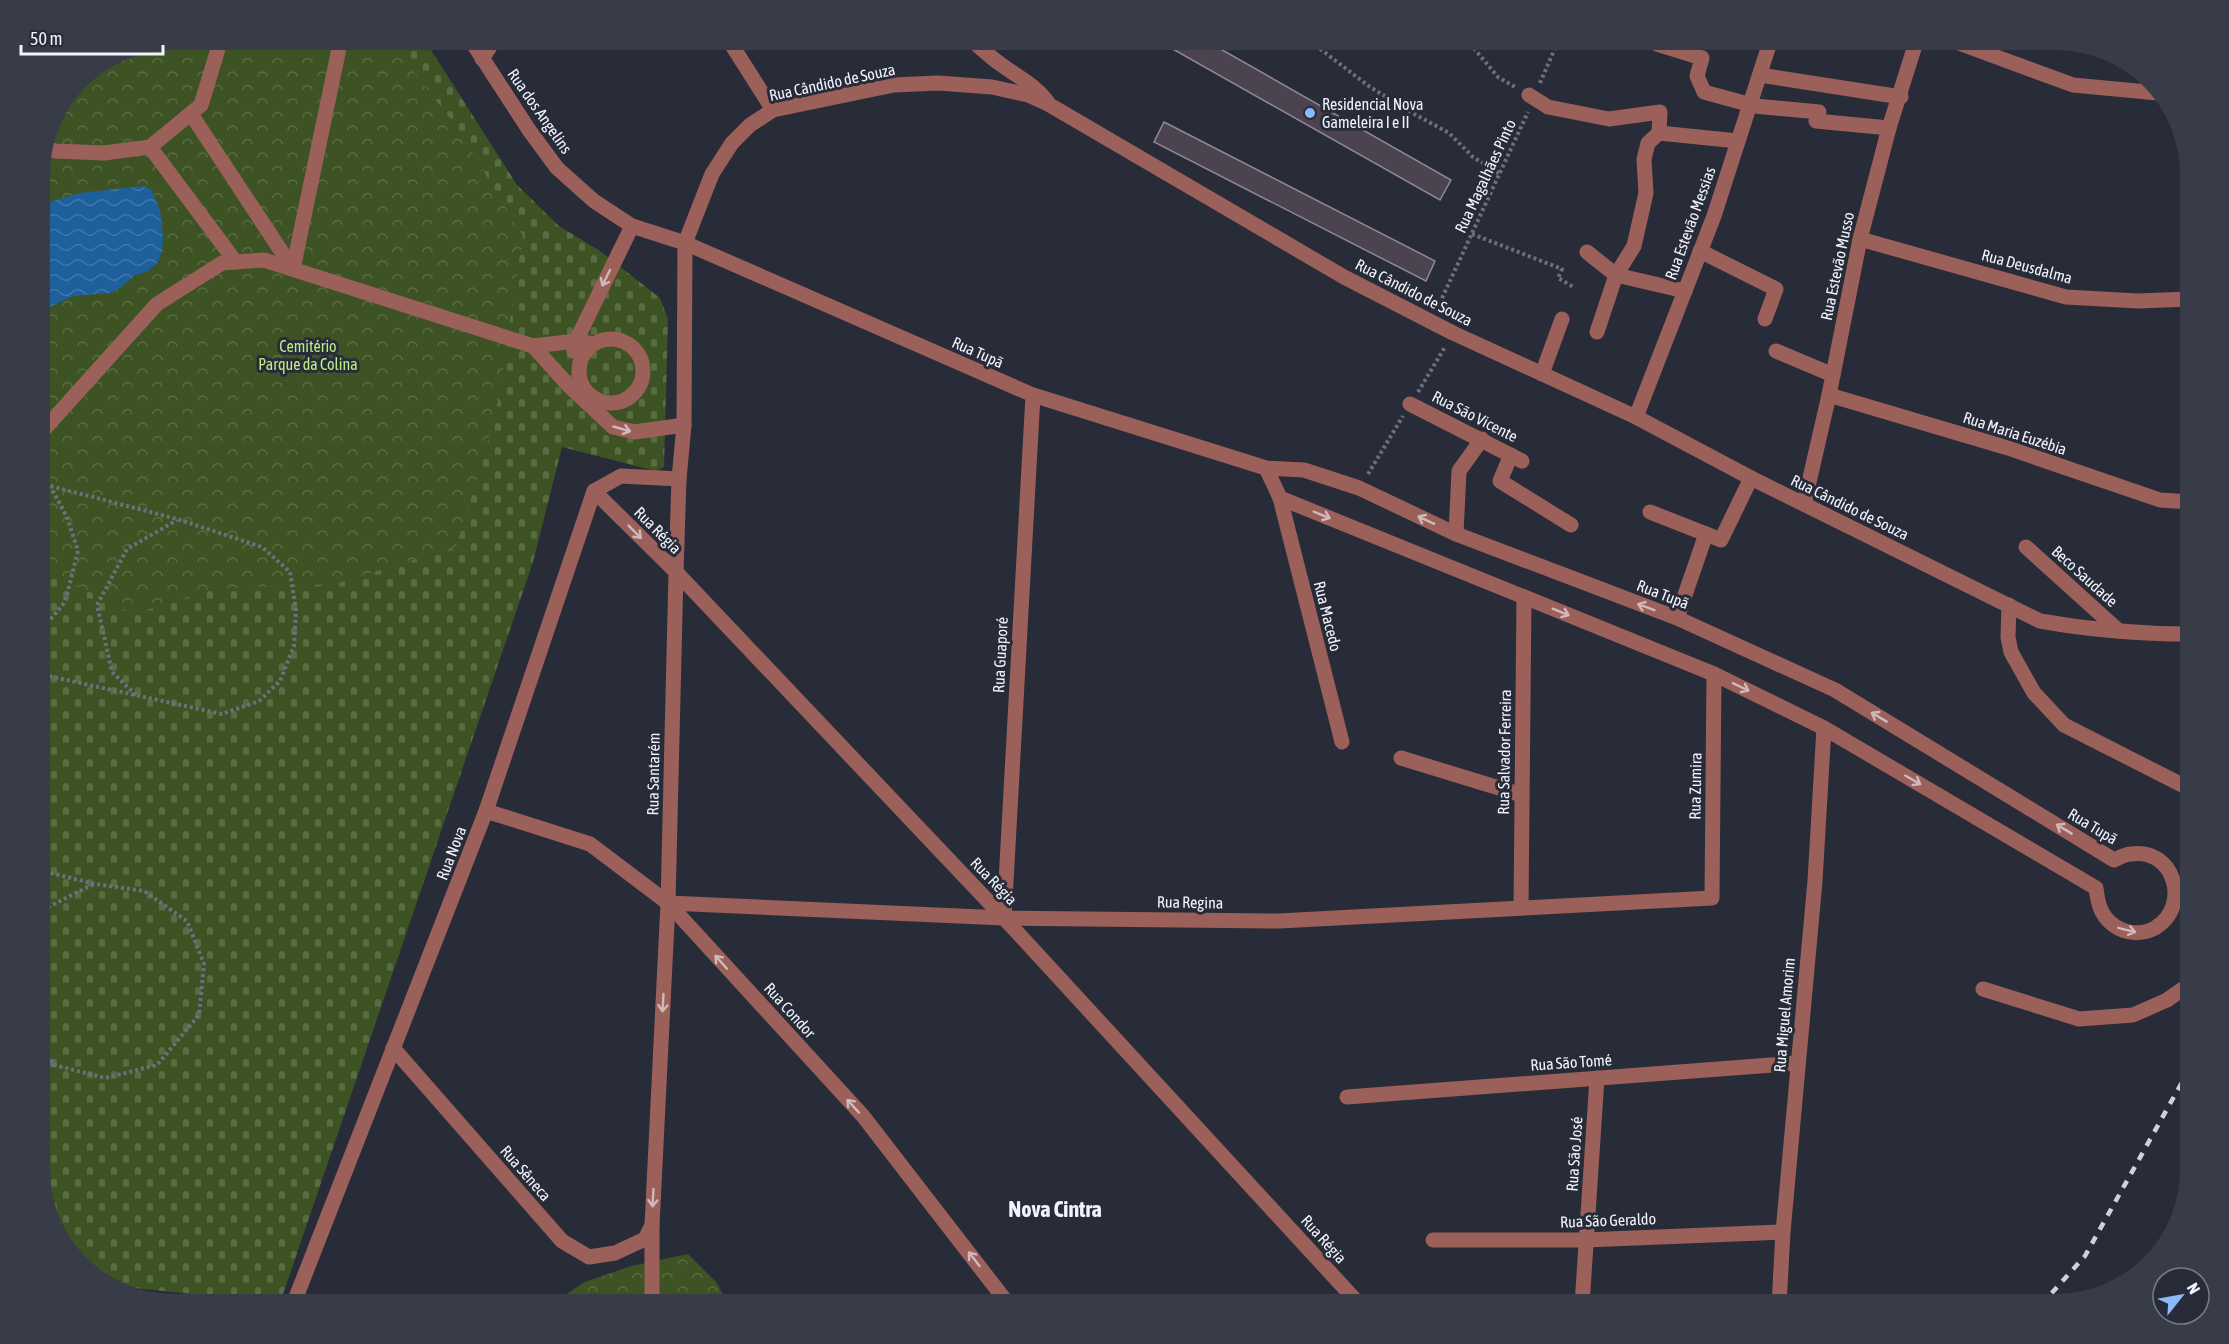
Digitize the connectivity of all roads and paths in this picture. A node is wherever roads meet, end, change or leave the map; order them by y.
1 (218, 50) edge
2 (339, 50) edge
3 (477, 50) edge
4 (487, 50) edge
5 (735, 50) edge
6 (983, 50) edge
7 (1321, 50) edge
8 (1476, 50) edge
9 (1553, 50) edge
10 (1676, 50) edge
11 (1768, 50) edge
12 (1914, 50) edge
13 (1978, 50) edge
14 (482, 58) junction
15 (1760, 75) junction
16 (2149, 92) edge
17 (1531, 97) junction
18 (1900, 97) junction
19 (1048, 104) junction
20 (1750, 105) junction
21 (773, 110) junction
22 (191, 114) junction
23 (1889, 128) junction
24 (1659, 133) junction
25 (1738, 141) junction
26 (150, 147) junction
27 (52, 150) edge
28 (1500, 174) junction
29 (632, 226) junction
30 (1472, 234) junction
31 (1860, 239) junction
32 (685, 243) junction
33 (1700, 251) junction
34 (1587, 252) dead end
35 (235, 261) junction
36 (293, 268) junction
37 (1616, 275) junction
38 (1575, 288) dead end
39 (1685, 291) junction
40 (2179, 299) edge
41 (1562, 319) dead end
42 (1765, 319) dead end
43 (1432, 322) junction
44 (1597, 332) dead end
45 (576, 341) junction
46 (594, 344) junction
47 (533, 346) junction
48 (1776, 351) dead end
49 (1542, 374) junction
50 (1833, 375) junction
51 (568, 385) junction
52 (585, 389) junction
53 (1033, 395) junction
54 (1829, 395) junction
55 (1410, 404) dead end
56 (1636, 417) junction
57 (50, 423) edge
58 (684, 425) junction
59 (1482, 439) junction
60 (1266, 468) junction
61 (1751, 478) junction
62 (679, 479) junction
63 (50, 486) joint
64 (594, 491) junction
65 (1280, 498) junction
66 (2179, 501) edge
67 (1804, 504) junction
68 (1650, 512) dead end
69 (177, 519) junction
70 (1571, 525) dead end
71 (1456, 534) junction
72 (1706, 534) junction
73 (2026, 547) dead end
74 (676, 572) junction
75 (1524, 597) junction
76 (2009, 606) junction
77 (1677, 618) junction
78 (50, 620) edge
79 (2119, 631) junction
80 (2179, 634) edge
81 (1714, 674) junction
82 (50, 676) edge
83 (137, 695) junction
84 (1824, 728) junction
85 (1342, 742) dead end
86 (1401, 758) dead end
87 (2180, 784) edge
88 (1522, 795) junction
89 (486, 812) junction
90 (50, 873) edge
91 (95, 884) junction
92 (1712, 898) joint
93 (668, 903) junction
94 (50, 906) edge
95 (1521, 908) junction
96 (1004, 918) junction
97 (1983, 989) dead end
98 (2180, 991) edge
99 (393, 1048) junction
100 (50, 1059) edge
101 (1798, 1063) junction
102 (50, 1064) edge
103 (54, 1065) junction
104 (1597, 1078) junction
105 (1347, 1097) dead end
106 (652, 1226) junction
107 (1783, 1232) junction
108 (1433, 1240) dead end
109 (1585, 1240) junction
110 (297, 1294) edge
111 (652, 1294) edge
112 (1001, 1294) edge
113 (1350, 1294) edge
114 (1583, 1294) edge
115 (1780, 1294) edge

1 - 22 street
2 - 36 street
3 - 14 street, Rua dos Angelins
4 - 14 street
5 - 21 street
6 - 19 street
7 - 28 path
8 - 17 path
9 - 17 path, Rua Magalhães Pinto
10 - 20 street
11 - 15 street, Rua Estevão Messias
12 - 18 street, Rua Estevão Musso
13 - 16 street
14 - 29 street, Rua dos Angelins
15 - 18 street
15 - 20 street, Rua Estevão Messias
17 - 24 street
17 - 28 path, Rua Magalhães Pinto
18 - 23 street, Rua Estevão Musso
19 - 21 street, Rua Cândido de Souza
19 - 43 street, Rua Cândido de Souza
20 - 23 street
20 - 25 street, Rua Estevão Messias
21 - 32 street, Rua Cândido de Souza
22 - 26 street
22 - 36 street
23 - 31 street, Rua Estevão Musso
24 - 25 street
24 - 37 street
25 - 33 street, Rua Estevão Messias
26 - 27 street
26 - 35 street
28 - 30 path, Rua Magalhães Pinto
29 - 32 street, Rua dos Angelins
29 -> 45 street
30 - 38 path
30 - 43 path, Rua Magalhães Pinto
31 - 40 street, Rua Deusdalma
31 - 50 street, Rua Estevão Musso
32 - 53 street, Rua Tupã
32 - 58 street, Rua Santarém
33 - 39 street, Rua Estevão Messias
33 - 42 street
34 - 37 street
35 - 36 street
35 - 57 street
36 - 47 street
37 - 39 street
37 - 44 street
39 - 56 street, Rua Estevão Messias
41 - 49 street
43 - 49 street, Rua Cândido de Souza
45 - 46 street
45 - 47 street
45 - 51 street
46 - 52 street
46 - 52 street
47 - 51 street
48 - 50 street
49 - 56 street, Rua Cândido de Souza
50 - 54 street, Rua Estevão Musso
51 - 52 street
51 -> 58 street
53 - 60 street, Rua Tupã
53 - 96 street, Rua Guaporé
54 - 66 street, Rua Maria Euzébia
54 - 67 street, Rua Estevão Musso
55 - 59 street, Rua São Vicente
56 - 61 street, Rua Cândido de Souza
58 - 62 street, Rua Santarém
59 - 70 street, Rua São Vicente
59 - 71 street
60 - 65 street
71 -> 60 street, Rua Tupã
61 - 67 street, Rua Cândido de Souza
61 - 72 street
62 - 64 street
62 - 74 street, Rua Santarém
63 - 69 path
63 - 78 path
64 -> 74 street, Rua Régia
64 - 89 street, Rua Nova
65 -> 75 street, Rua Tupã
65 - 85 street, Rua Macedo
67 - 76 street, Rua Cândido de Souza
68 - 72 street
69 - 83 path
69 - 83 path
77 -> 71 street, Rua Tupã
72 - 77 street
73 - 79 street, Beco Saudade
74 - 93 street, Rua Santarém
74 - 96 street, Rua Régia
75 -> 81 street, Rua Tupã
75 - 88 street, Rua Salvador Ferreira
76 - 79 street, Rua Cândido de Souza
76 - 87 street
84 -> 77 street, Rua Tupã
79 - 80 street, Rua Cândido de Souza
81 -> 84 street, Rua Tupã
81 - 92 street, Rua Zumira
82 - 83 path
84 - 101 street, Rua Miguel Amorim
86 - 88 street
88 - 95 street, Rua Salvador Ferreira
89 - 93 street, Rua Condor
89 - 99 street, Rua Nova
90 - 91 path
91 - 94 path
91 - 103 path
92 - 95 street, Rua Regina
93 - 96 street, Rua Regina
93 -> 106 street, Rua Santarém
112 -> 93 street, Rua Condor
95 - 96 street, Rua Regina
96 - 113 street, Rua Régia
97 - 98 street
99 - 106 street, Rua Sêneca
99 - 110 street, Rua Nova
100 - 103 path
101 - 104 street, Rua São Tomé
101 - 107 street, Rua Miguel Amorim
102 - 103 path
104 - 105 street, Rua São Tomé
104 - 109 street, Rua São José
106 - 111 street, Rua Santarém
107 - 109 street, Rua São Geraldo
107 - 115 street, Rua Miguel Amorim
108 - 109 street, Rua São Geraldo
109 - 114 street, Rua São José

